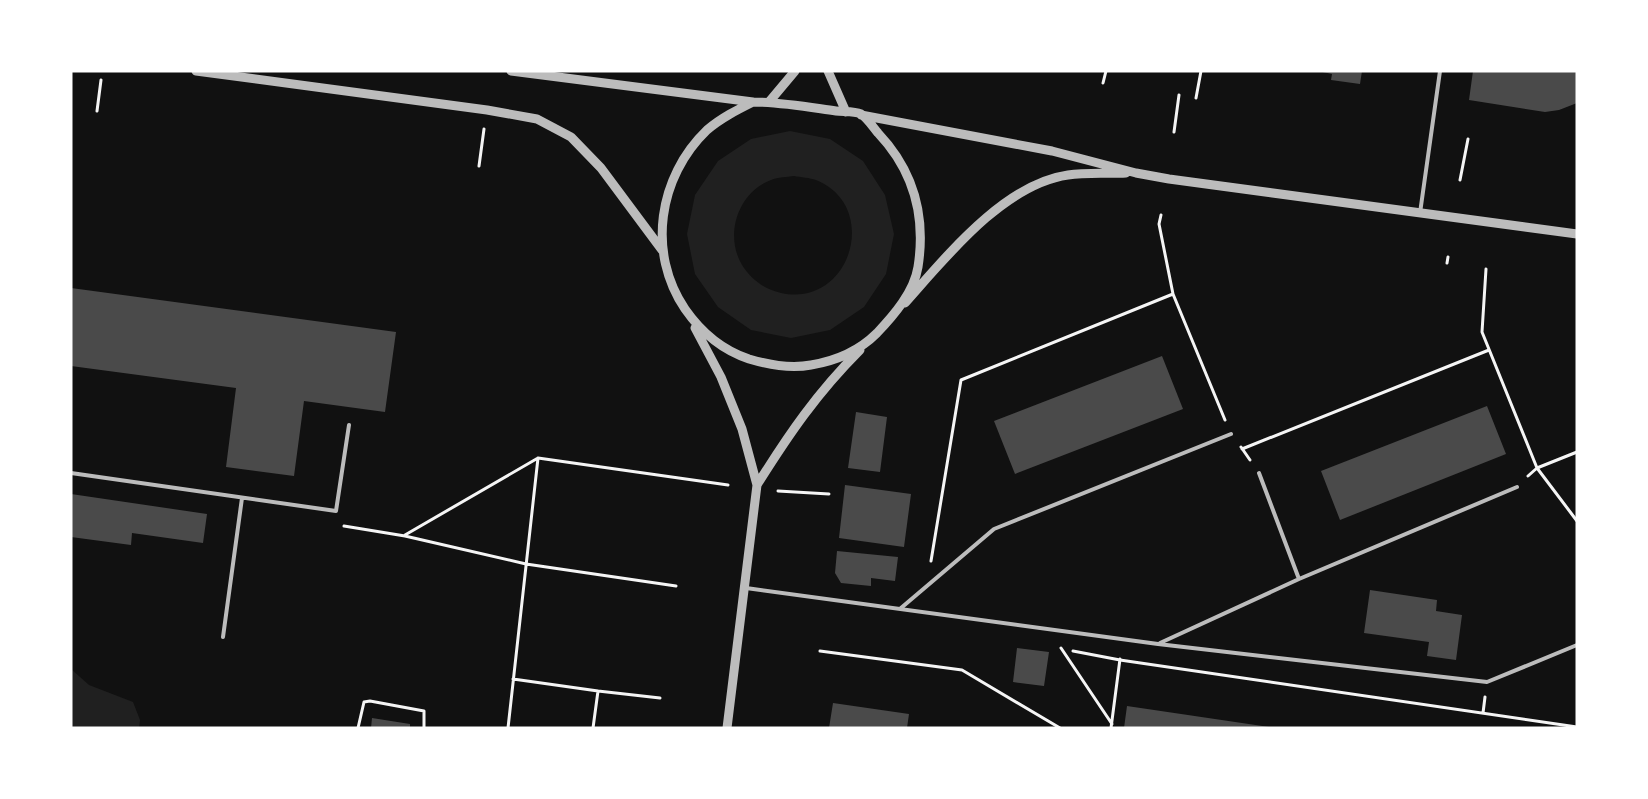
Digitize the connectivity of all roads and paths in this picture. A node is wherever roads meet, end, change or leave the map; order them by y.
1 (196, 71) edge
2 (511, 71) edge
3 (795, 71) edge
4 (828, 71) edge
5 (1106, 71) edge
6 (1201, 71) edge
7 (1440, 71) edge
8 (101, 80) dead end
9 (1103, 83) dead end
10 (1179, 95) dead end
11 (1196, 98) dead end
12 (753, 102) junction
13 (769, 102) junction
14 (97, 111) dead end
15 (846, 112) junction
16 (861, 114) junction
17 (484, 127) dead end
18 (1174, 132) dead end
19 (1468, 139) dead end
20 (479, 166) dead end
21 (1136, 173) junction
22 (1460, 180) dead end
23 (1420, 212) junction
24 (1161, 215) dead end
25 (1577, 234) edge
26 (662, 250) junction
27 (1448, 257) dead end
28 (1447, 263) dead end
29 (1486, 269) dead end
30 (1173, 294) junction
31 (900, 309) junction
32 (687, 312) junction
33 (868, 342) junction
34 (1489, 350) junction
35 (349, 425) dead end
36 (1231, 434) junction
37 (1242, 449) junction
38 (1577, 452) edge
39 (538, 458) junction
40 (1537, 468) junction
41 (71, 473) edge
42 (1259, 473) joint
43 (757, 484) junction
44 (728, 485) dead end
45 (1517, 487) joint
46 (778, 491) dead end
47 (829, 494) dead end
48 (242, 498) junction
49 (1577, 521) edge
50 (337, 525) dead end
51 (405, 536) junction
52 (526, 564) junction
53 (1299, 579) junction
54 (676, 586) dead end
55 (926, 587) junction
56 (746, 588) junction
57 (901, 608) junction
58 (1049, 628) junction
59 (223, 637) dead end
60 (1123, 639) junction
61 (1158, 644) junction
62 (1577, 645) edge
63 (1063, 649) junction
64 (820, 651) dead end
65 (1120, 660) junction
66 (513, 679) junction
67 (598, 691) junction
68 (660, 698) dead end
69 (1112, 726) edge
70 (1577, 727) edge
71 (358, 728) edge
72 (424, 728) edge
73 (508, 728) edge
74 (593, 728) edge
75 (727, 728) edge
76 (1060, 728) edge

1 - 26 street
2 - 12 street
3 - 13 street
4 - 15 street
5 - 9 path
6 - 11 path
7 - 23 lane
8 - 14 path
10 - 18 path
12 - 13 street
12 - 26 street
13 - 15 street
15 - 16 street
16 - 21 street
16 - 31 street
17 - 20 path
19 - 22 path
21 - 23 street
21 - 31 street
23 - 25 street
24 - 30 path
26 - 32 street
27 - 28 path
29 - 34 path
30 - 36 path
30 - 55 path
31 - 33 street
32 - 33 street
32 - 43 street
33 - 43 street
34 - 37 path
34 - 40 path
35 - 48 lane
36 - 37 path
36 - 55 lane
37 - 42 path
38 - 40 path
39 - 44 path
39 - 51 path
39 - 52 path
40 - 45 path
40 - 49 path
41 - 48 lane
42 - 53 lane
43 - 56 street
45 - 53 lane
46 - 47 path
48 - 59 lane
50 - 51 path
51 - 52 path
52 - 54 path
52 - 66 path
53 - 61 lane
55 - 57 lane
56 - 57 lane
56 - 75 street
57 - 58 lane
58 - 60 lane
58 - 63 path
60 - 61 lane
60 - 65 path
61 - 62 lane
63 - 65 path
63 - 69 path
64 - 76 path
65 - 69 path
65 - 70 path
66 - 67 path
66 - 73 path
67 - 68 path
67 - 74 path
71 - 72 path

